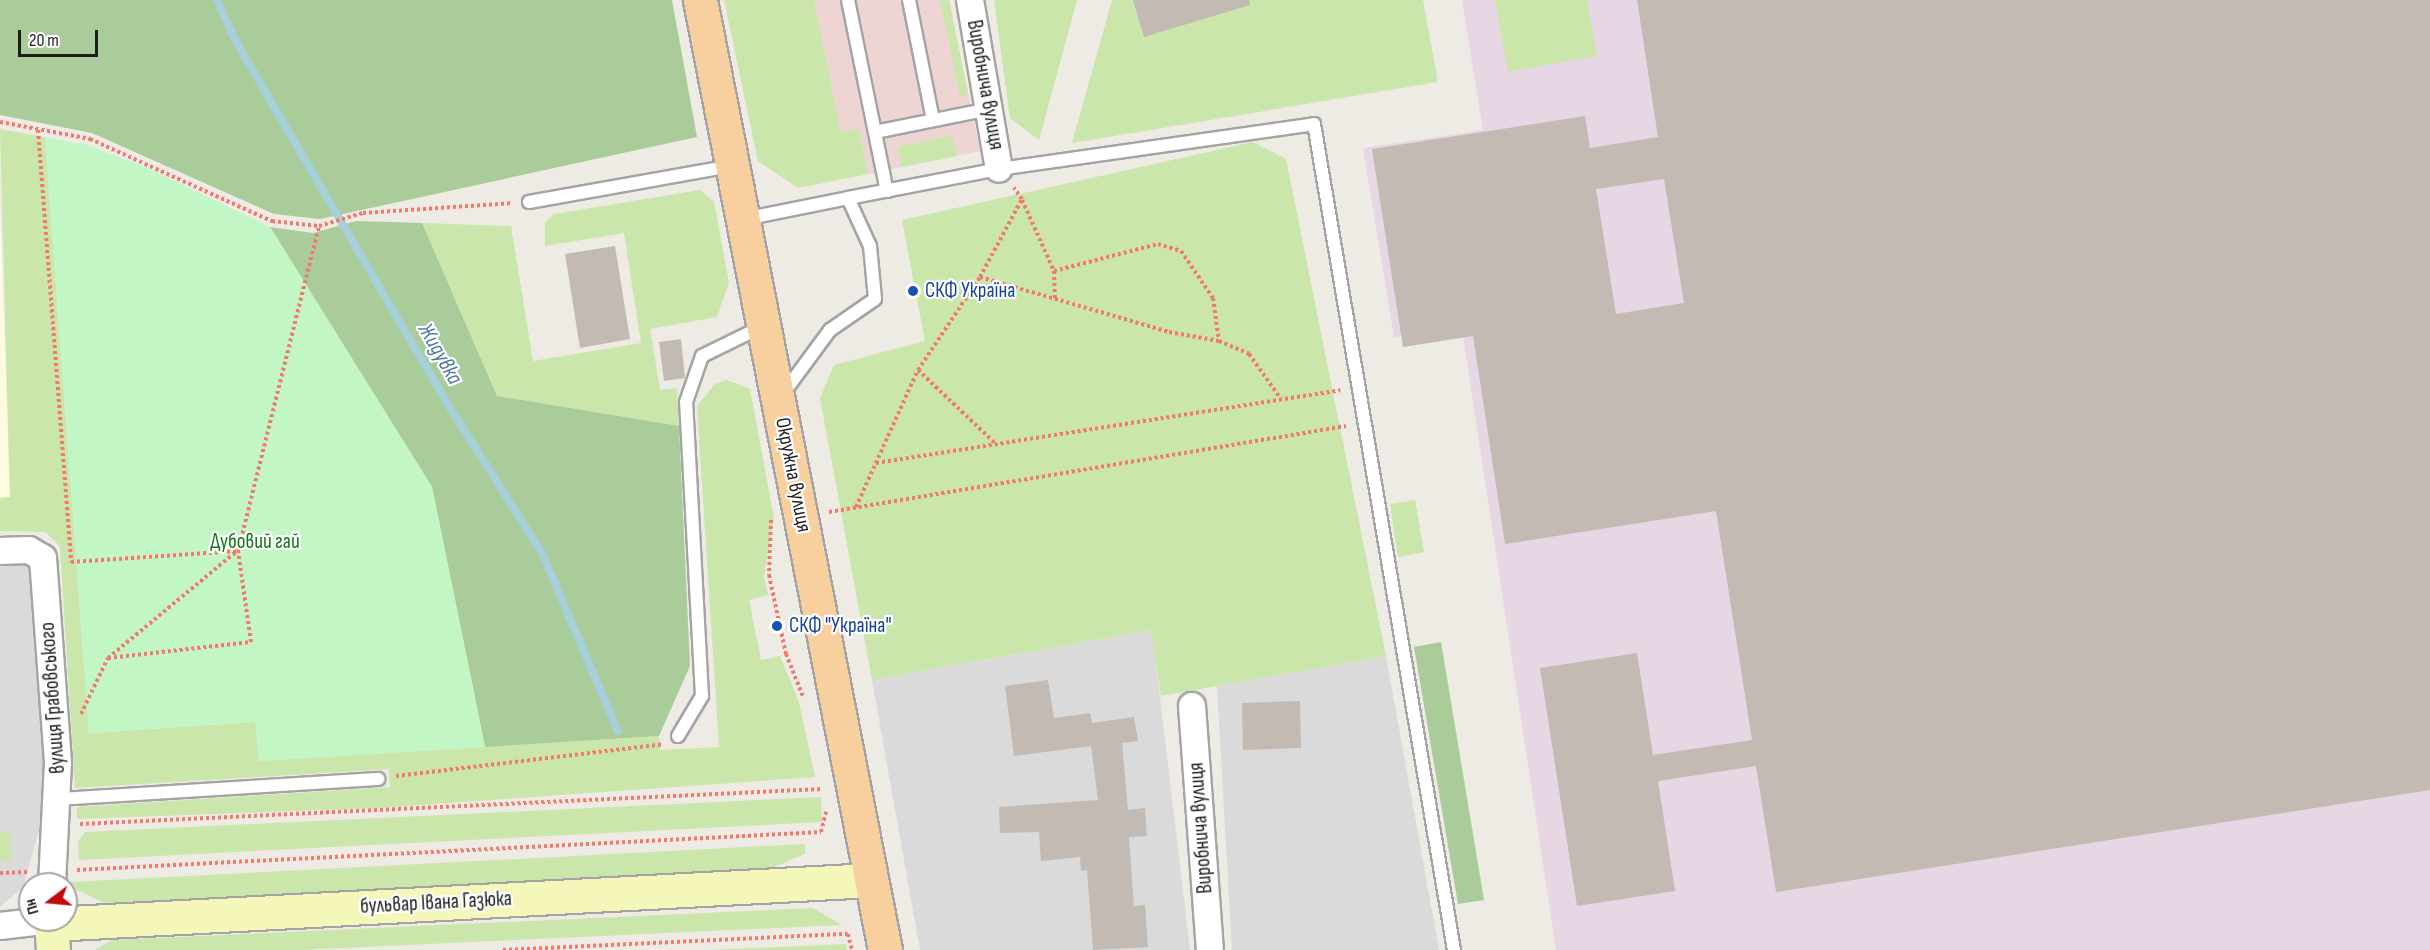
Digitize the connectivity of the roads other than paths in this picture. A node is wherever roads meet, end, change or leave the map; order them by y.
1 (700, 0) edge
2 (848, 0) edge
3 (909, 0) edge
4 (970, 0) edge
5 (989, 108) junction
6 (933, 120) junction
7 (875, 132) junction
8 (733, 166) junction
9 (999, 169) junction
10 (887, 191) junction
11 (848, 198) junction
12 (529, 202) road end
13 (743, 219) junction
14 (764, 325) junction
15 (779, 399) junction
16 (0, 551) edge
17 (1192, 706) dead end
18 (678, 735) road end
19 (378, 779) road end
20 (59, 799) junction
21 (52, 872) edge
22 (872, 880) junction
23 (0, 926) edge
24 (18, 928) edge
25 (78, 929) edge
26 (885, 950) edge
27 (1210, 950) edge
28 (1454, 950) edge

1 - 8 main road, Окружна вулиця
2 - 7 lane
3 - 6 lane
4 - 5 street, Виробнича вулиця
5 - 6 lane
5 - 9 street, Виробнича вулиця
6 - 7 lane
7 - 10 lane
8 - 12 lane
8 - 13 main road, Окружна вулиця
9 - 10 lane
9 - 28 lane
10 - 11 lane
11 - 13 lane
11 - 15 lane
13 - 14 main road, Окружна вулиця
14 - 15 main road, Окружна вулиця
14 - 18 lane
15 - 22 main road, Окружна вулиця
16 - 20 street, вулиця Грабовського
17 - 27 street, Виробнича вулиця
19 - 20 lane
20 - 21 street, вулиця Грабовського
22 - 25 street, бульвар Івана Газюка
22 - 26 main road, Окружна вулиця
23 - 24 street, бульвар Івана Газюка

